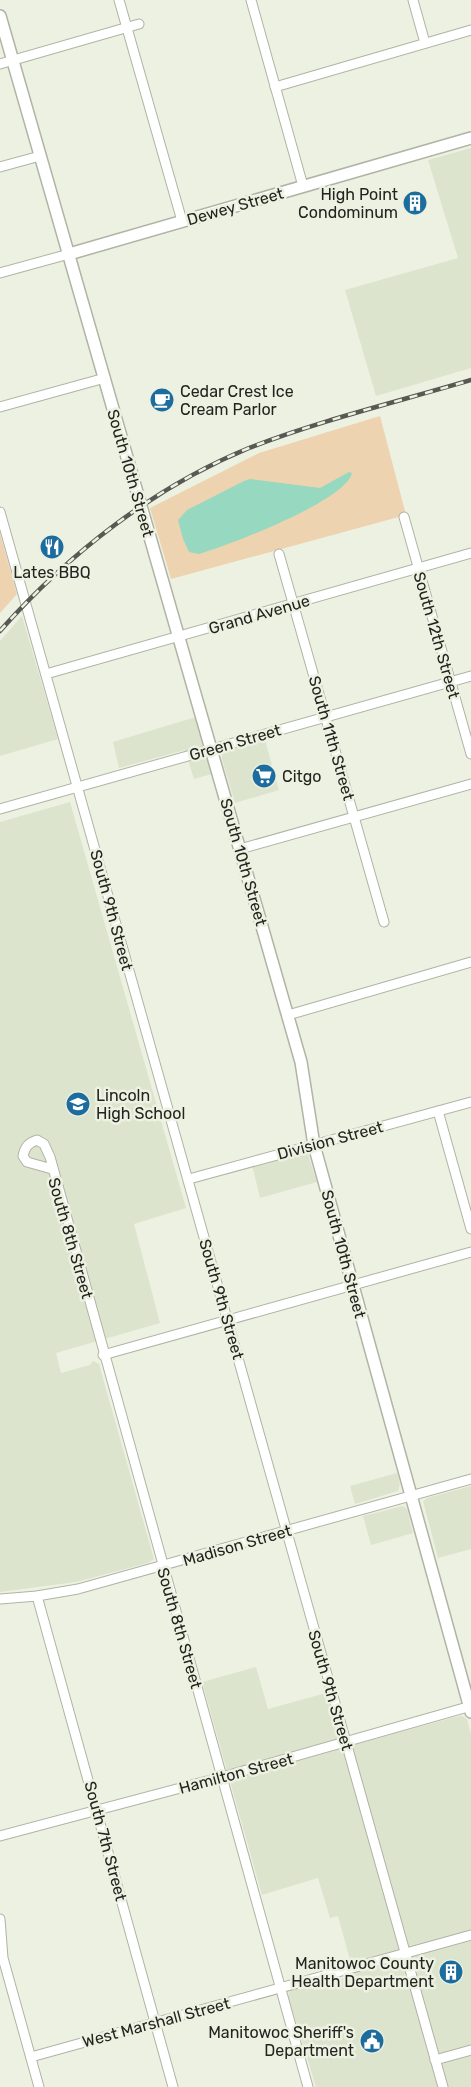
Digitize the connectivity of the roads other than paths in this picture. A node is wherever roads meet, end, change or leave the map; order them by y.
1 (118, 0) edge
2 (251, 0) edge
3 (413, 0) edge
4 (0, 16) edge
5 (139, 24) dead end
6 (126, 27) junction
7 (471, 30) edge
8 (425, 44) junction
9 (13, 60) junction
10 (0, 64) edge
11 (275, 87) junction
12 (471, 138) edge
13 (40, 156) junction
14 (0, 167) edge
15 (304, 186) junction
16 (182, 221) junction
17 (69, 254) junction
18 (0, 274) edge
19 (104, 378) junction
20 (0, 407) edge
21 (0, 512) edge
22 (404, 517) dead end
23 (471, 553) edge
24 (279, 554) dead end
25 (418, 568) junction
26 (293, 604) junction
27 (179, 636) junction
28 (46, 674) junction
29 (471, 676) edge
30 (451, 682) junction
31 (324, 717) junction
32 (212, 749) junction
33 (471, 754) edge
34 (471, 784) edge
35 (78, 788) junction
36 (0, 809) edge
37 (354, 816) junction
38 (240, 849) junction
39 (384, 922) dead end
40 (471, 962) edge
41 (288, 1015) junction
42 (471, 1102) edge
43 (438, 1112) junction
44 (314, 1145) junction
45 (52, 1169) dead end
46 (189, 1179) junction
47 (471, 1229) edge
48 (471, 1252) edge
49 (352, 1285) junction
50 (228, 1320) junction
51 (103, 1354) junction
52 (471, 1479) edge
53 (412, 1496) junction
54 (286, 1531) junction
55 (162, 1566) junction
56 (37, 1596) junction
57 (0, 1599) edge
58 (471, 1708) edge
59 (346, 1742) junction
60 (222, 1777) junction
61 (97, 1810) junction
62 (0, 1836) edge
63 (0, 1919) edge
64 (471, 1935) edge
65 (405, 1953) junction
66 (281, 1988) junction
67 (155, 2022) junction
68 (471, 2050) edge
69 (31, 2057) junction
70 (435, 2060) junction
71 (39, 2087) edge
72 (174, 2087) edge
73 (308, 2087) edge
74 (443, 2087) edge

1 - 6 street
2 - 11 street
3 - 8 street
4 - 9 street, South 10th Street
5 - 6 street
6 - 9 street
6 - 16 street
7 - 8 street
8 - 11 street
9 - 10 street
9 - 13 street, South 10th Street
11 - 15 street
12 - 15 street, Dewey Street
13 - 14 street
13 - 17 street, South 10th Street
15 - 16 street, Dewey Street
16 - 17 street, Dewey Street
17 - 18 street, Dewey Street
17 - 19 street, South 10th Street
19 - 20 street
19 - 27 street, South 10th Street
21 - 28 street, South 9th Street
22 - 25 street, South 12th Street
23 - 25 street, Grand Avenue
24 - 26 street, South 11th Street
25 - 26 street, Grand Avenue
25 - 30 street, South 12th Street
26 - 27 street, Grand Avenue
26 - 31 street, South 11th Street
27 - 28 street, Grand Avenue
27 - 32 street, South 10th Street
28 - 35 street, South 9th Street
29 - 30 street, Green Street
30 - 31 street, Green Street
30 - 33 street, South 12th Street
31 - 32 street, Green Street
31 - 37 street, South 11th Street
32 - 35 street, Green Street
32 - 38 street, South 10th Street
34 - 37 street
35 - 36 street, Green Street
35 - 46 street, South 9th Street
37 - 38 street
37 - 39 street, South 11th Street
38 - 41 street, South 10th Street
40 - 41 street
41 - 44 street, South 10th Street
42 - 43 street, Division Street
43 - 44 street, Division Street
43 - 47 street
44 - 46 street, Division Street
44 - 49 street, South 10th Street
45 - 51 street, South 8th Street
46 - 50 street, South 9th Street
48 - 49 street
49 - 50 street
49 - 53 street, South 10th Street
50 - 51 street
50 - 54 street, South 9th Street
51 - 55 street, South 8th Street
52 - 53 street, Madison Street
53 - 54 street, Madison Street
53 - 58 street, South 10th Street
54 - 55 street, Madison Street
54 - 59 street, South 9th Street
55 - 56 street, Madison Street
55 - 60 street, South 8th Street
56 - 57 street, Madison Street
56 - 61 street, South 7th Street
58 - 59 street, Hamilton Street
59 - 60 street, Hamilton Street
59 - 65 street, South 9th Street
60 - 61 street, Hamilton Street
60 - 66 street, South 8th Street
61 - 62 street, Hamilton Street
61 - 67 street, South 7th Street
63 - 69 street
64 - 65 street, West Marshall Street
65 - 66 street, West Marshall Street
65 - 70 street, South 9th Street
66 - 67 street, West Marshall Street
66 - 73 street, South 8th Street
67 - 69 street, West Marshall Street
67 - 72 street, South 7th Street
68 - 70 street
69 - 71 street
70 - 74 street, South 9th Street

